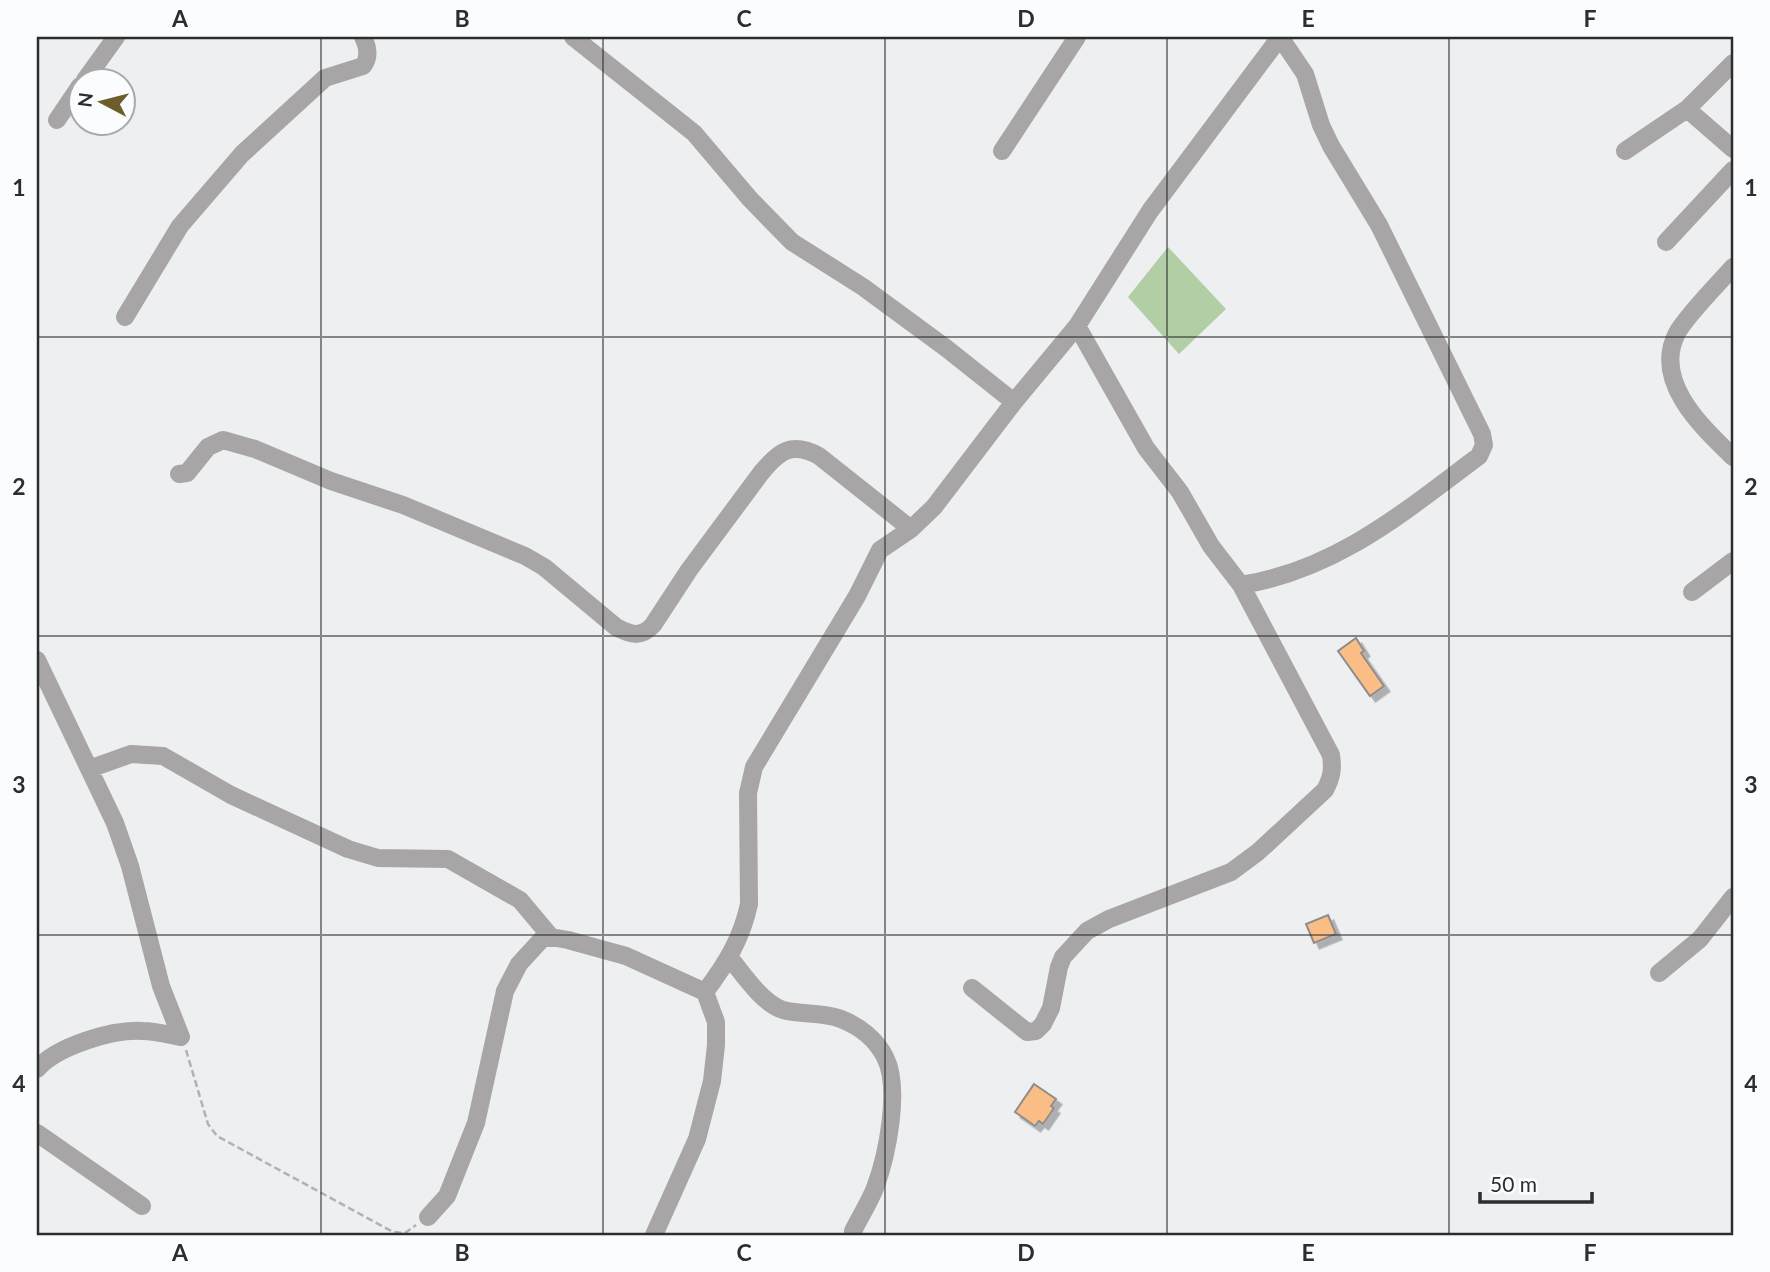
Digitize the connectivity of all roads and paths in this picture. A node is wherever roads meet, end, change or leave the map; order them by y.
1 (116, 37) edge
2 (363, 37) edge
3 (573, 37) edge
4 (1077, 37) edge
5 (1280, 37) edge
6 (1733, 64) edge
7 (95, 66) edge
8 (66, 107) edge
9 (1688, 109) junction
10 (57, 120) dead end
11 (1733, 149) edge
12 (1002, 151) dead end
13 (1625, 151) dead end
14 (1733, 170) edge
15 (1666, 242) dead end
16 (1733, 267) edge
17 (125, 317) dead end
18 (1077, 326) junction
19 (1014, 402) junction
20 (1733, 457) edge
21 (179, 474) dead end
22 (911, 529) junction
23 (1733, 561) edge
24 (1241, 585) junction
25 (1692, 592) dead end
26 (37, 660) edge
27 (89, 769) junction
28 (1733, 897) edge
29 (551, 937) junction
30 (730, 958) junction
31 (1659, 974) dead end
32 (972, 988) dead end
33 (705, 992) junction
34 (181, 1037) junction
35 (37, 1069) edge
36 (37, 1133) edge
37 (142, 1206) dead end
38 (428, 1217) joint
39 (853, 1231) dead end
40 (654, 1235) edge

1 - 7 street
2 - 17 street
3 - 19 street
4 - 12 street
5 - 18 street
5 - 24 street
6 - 9 street
8 - 10 street
9 - 11 street
9 - 13 street
14 - 15 street
16 - 20 street
18 - 19 street
18 - 24 street
19 - 22 street
21 - 22 street
22 - 30 street
23 - 25 street
24 - 32 street
26 - 27 street
27 - 29 street
27 - 34 street
28 - 31 street
29 - 33 street
29 - 38 street
30 - 33 street
30 - 39 street
33 - 40 street
34 - 35 street
34 - 38 path
36 - 37 street

